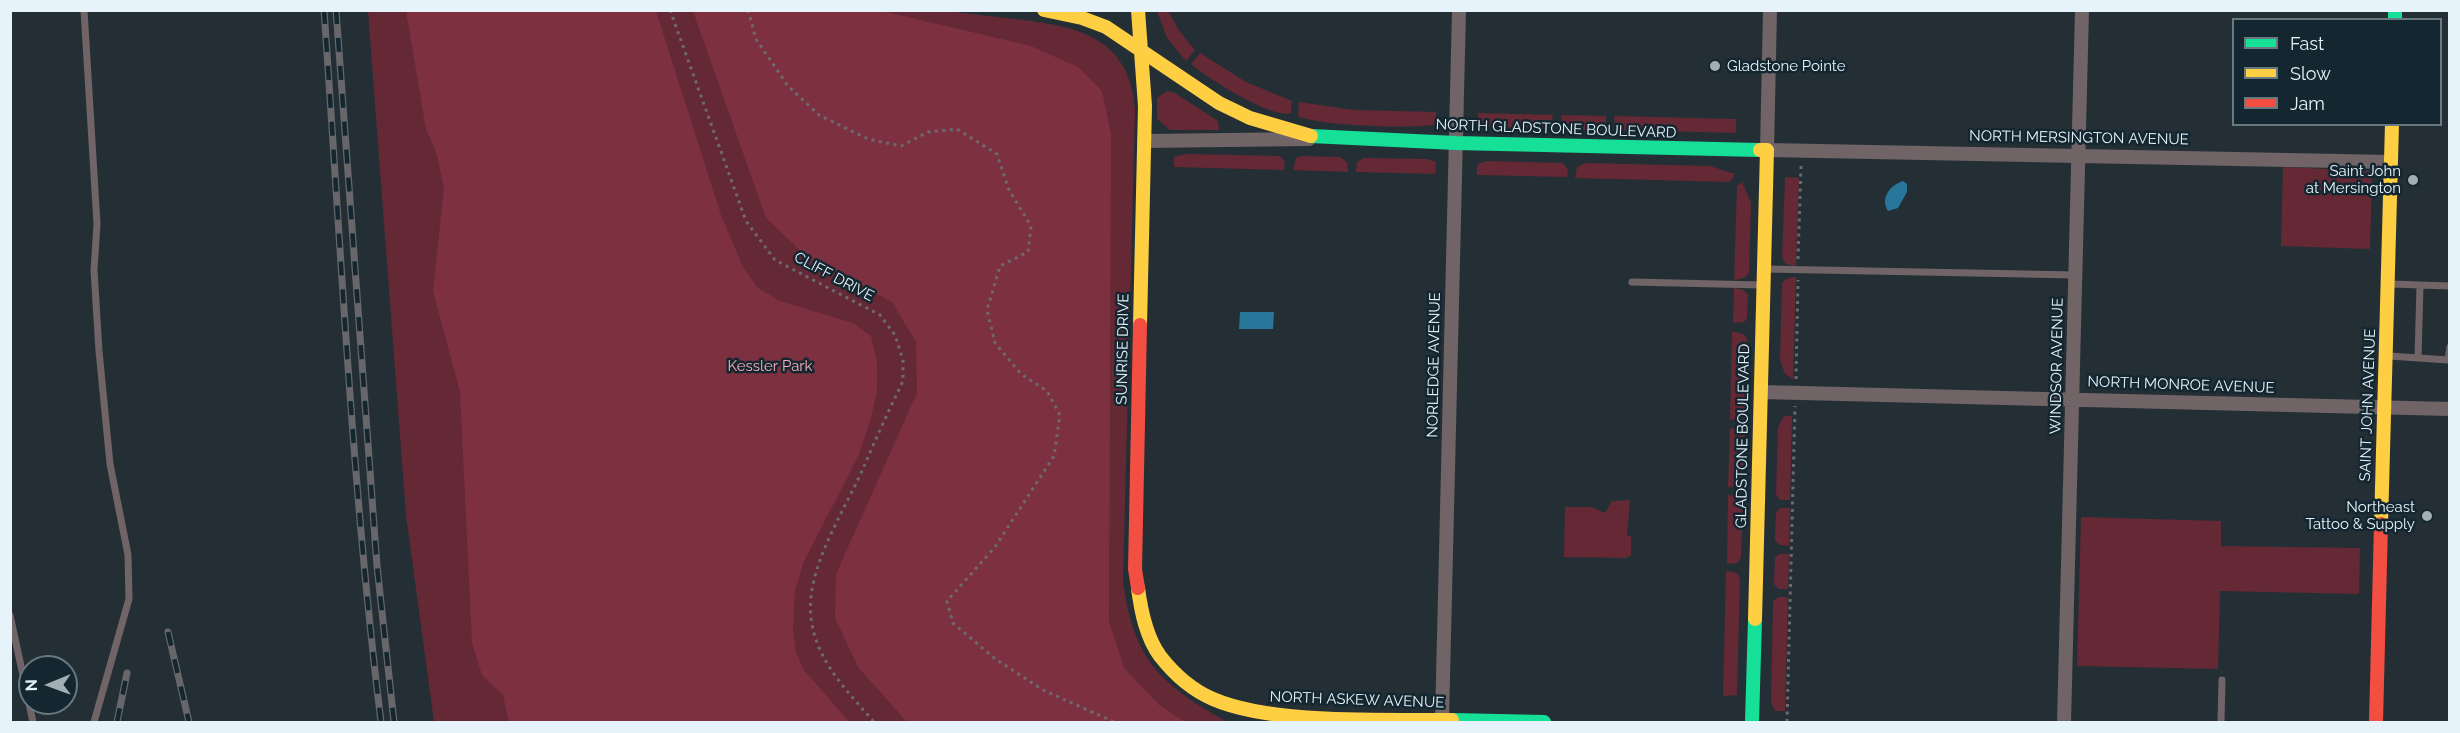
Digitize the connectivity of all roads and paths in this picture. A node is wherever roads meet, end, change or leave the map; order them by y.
1 (84, 10) edge
2 (670, 10) edge
3 (748, 10) edge
4 (1044, 10) edge
5 (1138, 10) edge
6 (1459, 10) edge
7 (1770, 10) edge
8 (2082, 10) edge
9 (1143, 50) junction
10 (2392, 126) edge
11 (1344, 139) junction
12 (1144, 141) junction
13 (1456, 143) junction
14 (1767, 150) junction
15 (2079, 154) junction
16 (1801, 160) dead end
17 (2391, 162) junction
18 (1764, 269) junction
19 (1798, 269) junction
20 (2076, 275) junction
21 (1632, 282) dead end
22 (2388, 284) junction
23 (1763, 285) junction
24 (2420, 285) junction
25 (2450, 286) edge
26 (2450, 347) edge
27 (2386, 356) junction
28 (2418, 358) junction
29 (1761, 392) junction
30 (1795, 392) junction
31 (2072, 399) junction
32 (2385, 408) junction
33 (2450, 409) edge
34 (10, 615) edge
35 (1177, 676) joint
36 (2222, 680) dead end
37 (1442, 720) junction
38 (33, 723) edge
39 (94, 723) edge
40 (874, 723) edge
41 (1114, 723) edge
42 (1544, 723) edge
43 (1752, 723) edge
44 (1787, 723) edge
45 (2064, 723) edge
46 (2221, 723) edge
47 (2376, 723) edge

1 - 39 lane
2 - 40 path, CLIFF DRIVE
3 - 41 path
4 - 9 street
5 - 9 street, SUNRISE DRIVE
6 - 13 street, NORLEDGE AVENUE
7 - 14 street
8 - 15 street, WINDSOR AVENUE
9 - 11 street, NORTH GLADSTONE BOULEVARD
9 - 12 street, SUNRISE DRIVE
10 - 17 street, SAINT JOHN AVENUE
11 - 12 street, NORTH GLADSTONE BOULEVARD
11 - 13 street, NORTH GLADSTONE BOULEVARD
12 - 35 street, SUNRISE DRIVE
13 - 14 street, NORTH GLADSTONE BOULEVARD
13 - 37 street, NORLEDGE AVENUE
14 - 15 street, NORTH MERSINGTON AVENUE
14 - 18 street, GLADSTONE BOULEVARD
15 - 17 street, NORTH MERSINGTON AVENUE
15 - 20 street, WINDSOR AVENUE
16 - 19 path
17 - 22 street, SAINT JOHN AVENUE
18 - 19 lane
18 - 23 street, GLADSTONE BOULEVARD
19 - 20 lane
19 - 30 path
20 - 31 street, WINDSOR AVENUE
21 - 23 lane
22 - 24 lane
22 - 27 street, SAINT JOHN AVENUE
23 - 29 street, GLADSTONE BOULEVARD
24 - 25 lane
24 - 28 lane
26 - 28 lane
27 - 28 lane
27 - 32 street, SAINT JOHN AVENUE
29 - 30 street, NORTH MONROE AVENUE
29 - 43 street, GLADSTONE BOULEVARD
30 - 31 street, NORTH MONROE AVENUE
30 - 44 path
31 - 32 street, NORTH MONROE AVENUE
31 - 45 street, WINDSOR AVENUE
32 - 33 street, NORTH MONROE AVENUE
32 - 47 street, SAINT JOHN AVENUE
34 - 38 lane
35 - 37 street, NORTH ASKEW AVENUE
36 - 46 lane
37 - 42 street, NORTH ASKEW AVENUE

